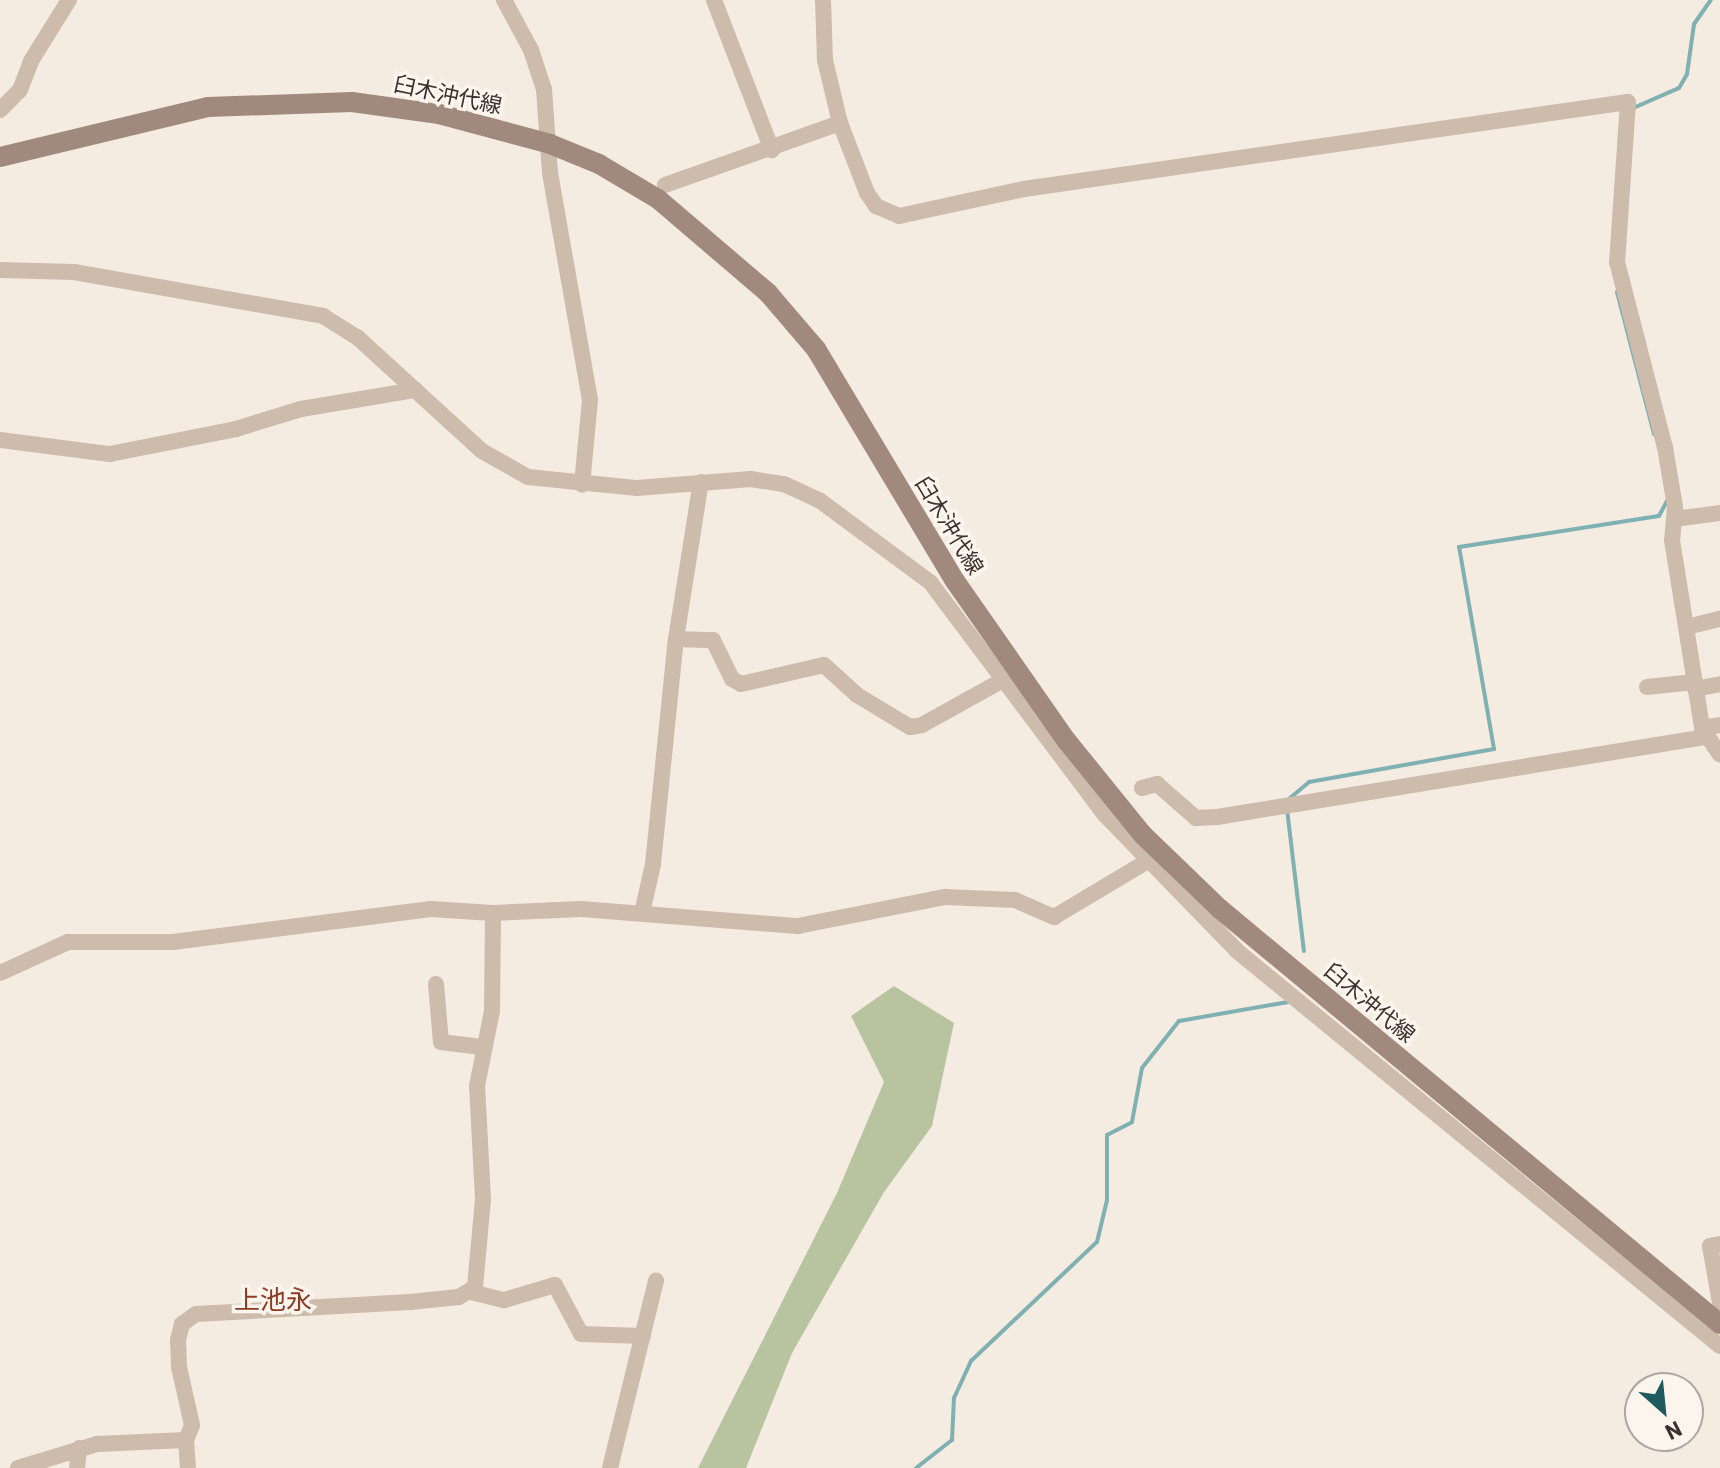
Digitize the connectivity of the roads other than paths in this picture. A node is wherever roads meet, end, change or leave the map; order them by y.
1 (69, 0) edge
2 (504, 0) edge
3 (714, 0) edge
4 (823, 0) edge
5 (0, 110) edge
6 (840, 123) junction
7 (550, 144) junction
8 (772, 150) junction
9 (0, 157) edge
10 (665, 185) dead end
11 (0, 270) edge
12 (415, 390) junction
13 (0, 440) edge
14 (701, 482) junction
15 (582, 485) junction
16 (1720, 513) edge
17 (1674, 519) junction
18 (1720, 619) edge
19 (1687, 627) junction
20 (676, 639) junction
21 (1001, 681) junction
22 (1720, 684) edge
23 (1695, 686) junction
24 (1647, 687) dead end
25 (1720, 725) edge
26 (1703, 732) junction
27 (1720, 755) edge
28 (1142, 788) dead end
29 (1146, 862) junction
30 (493, 913) junction
31 (642, 913) junction
32 (0, 973) edge
33 (436, 984) dead end
34 (482, 1047) junction
35 (1720, 1244) edge
36 (656, 1281) dead end
37 (471, 1292) junction
38 (1718, 1314) edge
39 (643, 1336) junction
40 (1720, 1346) edge
41 (186, 1440) junction
42 (79, 1448) junction
43 (18, 1468) edge
44 (77, 1468) edge
45 (188, 1468) edge
46 (610, 1468) edge

1 - 5 street
2 - 7 street
3 - 8 street
4 - 6 street
6 - 8 street
6 - 17 street
7 - 9 main road, 臼木沖代線
7 - 15 street
7 - 38 main road, 臼木沖代線
8 - 10 street
11 - 12 street
12 - 13 street
12 - 15 street
14 - 15 street
14 - 20 street
14 - 21 street
16 - 17 street
17 - 19 street
18 - 19 street
19 - 23 street
20 - 21 street
20 - 31 street
21 - 29 street
22 - 23 street
23 - 24 street
23 - 26 street
25 - 26 street
26 - 27 street
26 - 28 street
29 - 31 street
29 - 40 street
30 - 31 street
30 - 32 street
30 - 34 street
33 - 34 street
34 - 37 street
35 - 38 street
36 - 39 street
37 - 39 street
37 - 41 street
39 - 46 street
41 - 42 street
41 - 45 street
42 - 43 street
42 - 44 street

